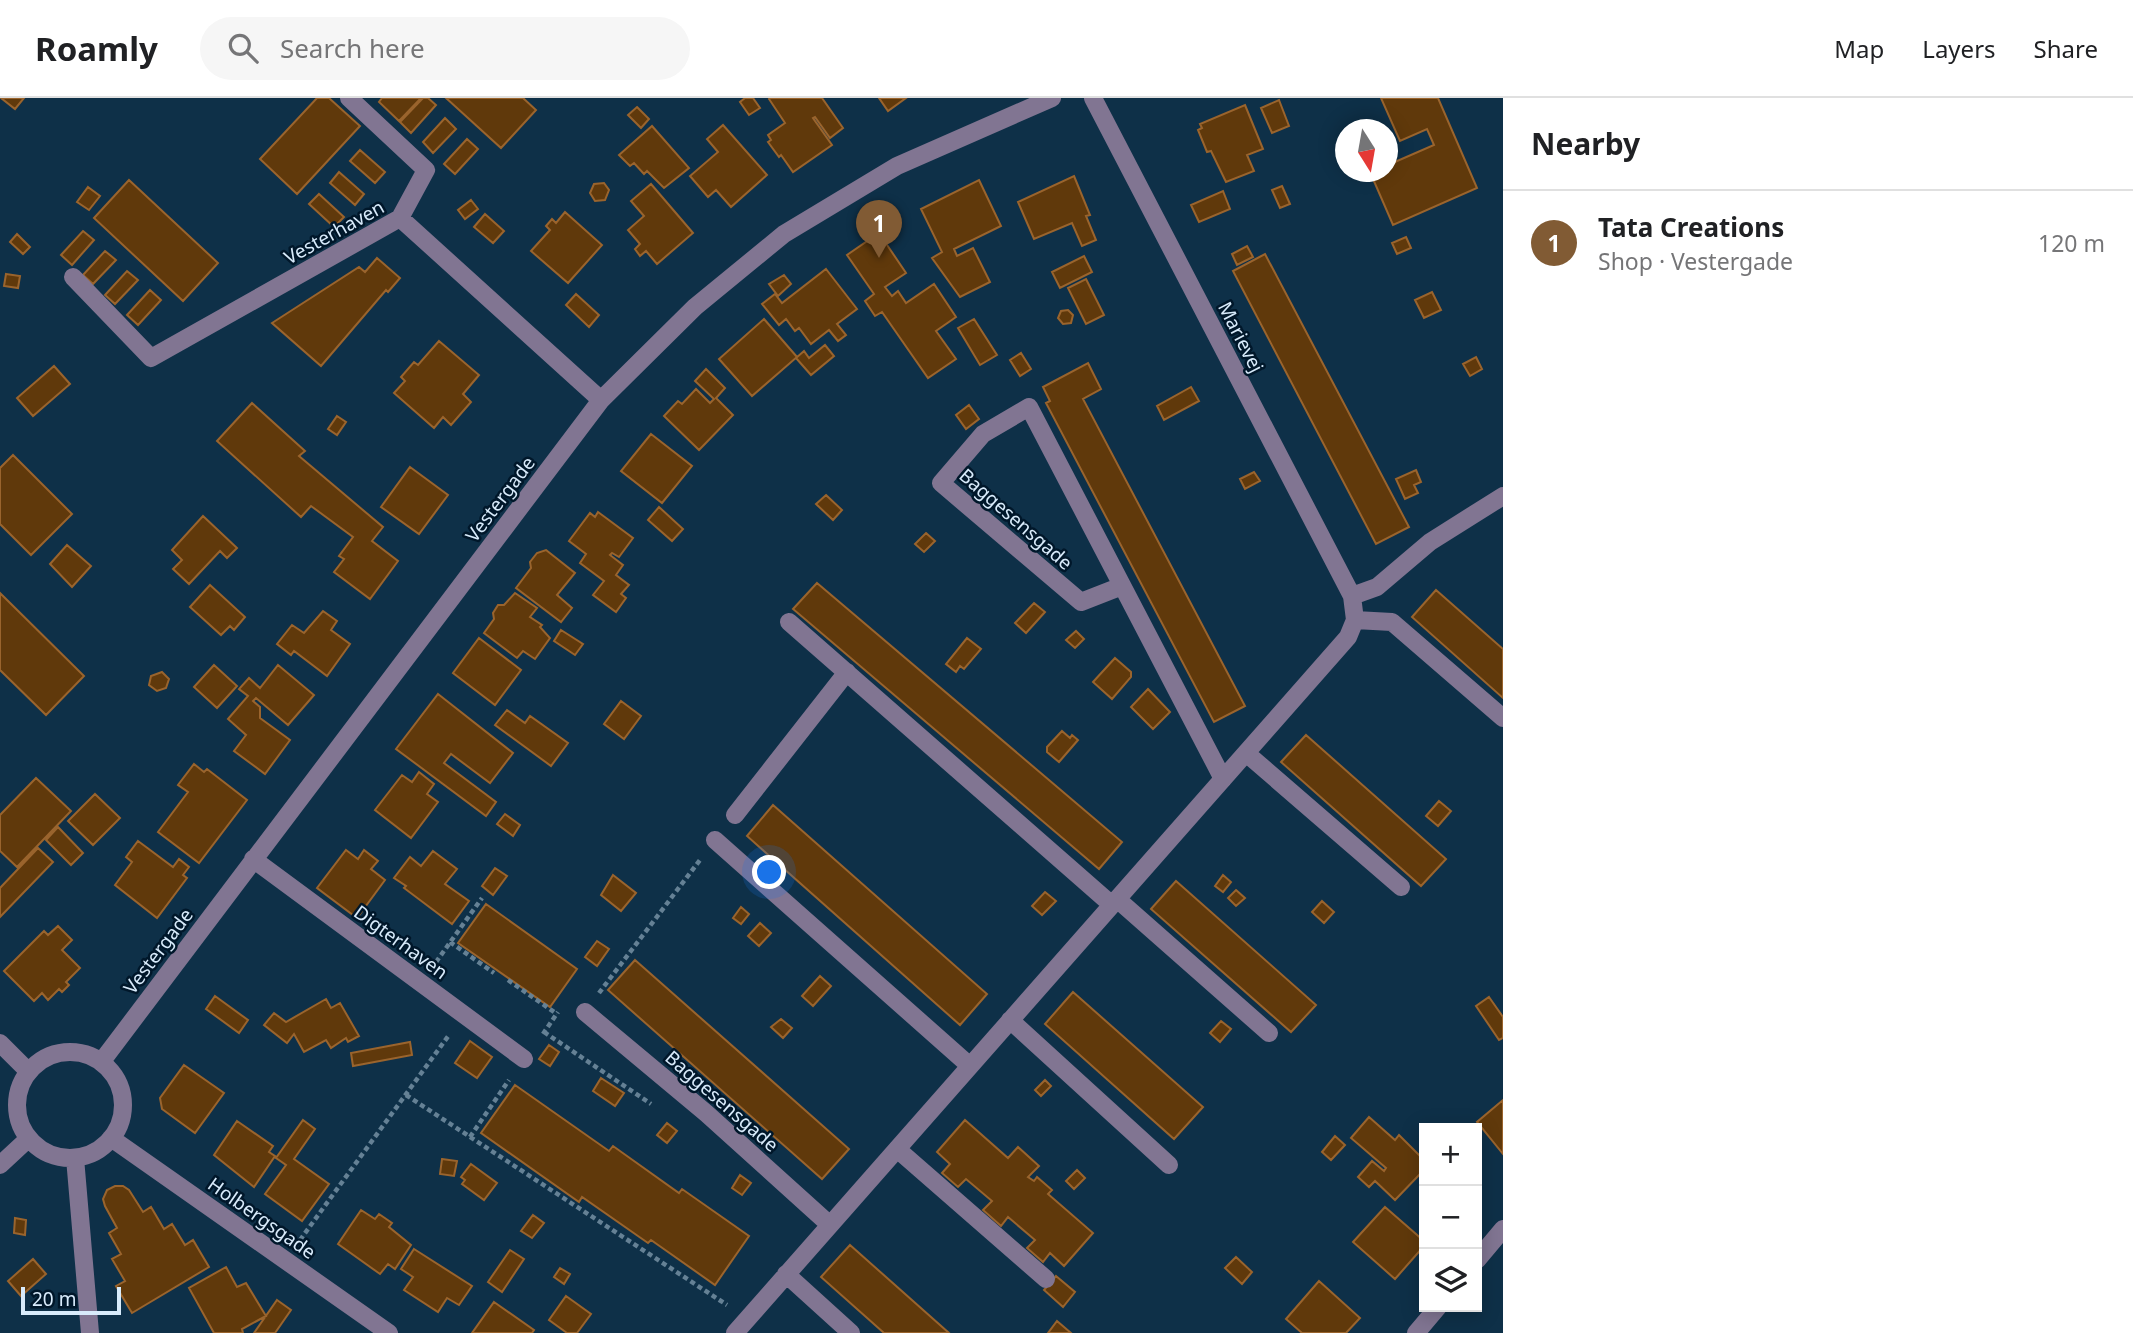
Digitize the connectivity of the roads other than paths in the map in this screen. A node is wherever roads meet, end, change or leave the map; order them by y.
1 (349, 98) edge
2 (1052, 98) edge
3 (1093, 98) edge
4 (400, 218) junction
5 (73, 277) dead end
6 (601, 400) junction
7 (1503, 496) edge
8 (1122, 586) junction
9 (1352, 596) junction
10 (1355, 620) junction
11 (789, 622) dead end
12 (847, 672) junction
13 (1503, 718) edge
14 (1246, 753) junction
15 (1223, 779) junction
16 (734, 815) dead end
17 (715, 840) road end
18 (253, 859) junction
19 (1401, 887) dead end
20 (1115, 902) junction
21 (585, 1012) road end
22 (1010, 1020) junction
23 (1269, 1033) dead end
24 (0, 1043) edge
25 (524, 1059) road end
26 (102, 1061) junction
27 (970, 1066) junction
28 (28, 1071) junction
29 (111, 1138) junction
30 (28, 1139) junction
31 (897, 1149) junction
32 (75, 1158) junction
33 (0, 1164) edge
34 (1169, 1165) dead end
35 (830, 1225) junction
36 (1503, 1229) edge
37 (1482, 1254) edge
38 (786, 1274) junction
39 (1046, 1279) dead end
40 (1433, 1312) edge
41 (90, 1333) edge
42 (389, 1333) edge
43 (735, 1333) edge
44 (851, 1333) edge
45 (1416, 1333) edge

1 - 4 street
2 - 6 street, Vestergade
3 - 9 street, Marievej
4 - 5 street, Vesterhaven
4 - 6 street, Vesterhaven
6 - 18 street, Vestergade
7 - 9 street
8 - 8 street, Baggesensgade
8 - 15 street, Baggesensgade
9 - 10 street
10 - 13 street
10 - 14 street
11 - 12 street
12 - 16 street
12 - 20 street
14 - 15 street
14 - 19 street
15 - 20 street
17 - 27 street
18 - 25 street, Digterhaven
18 - 26 street, Vestergade
20 - 22 street
20 - 23 street
21 - 35 street, Baggesensgade
22 - 27 street
22 - 34 street
24 - 28 street
26 - 28 street
26 - 29 street
27 - 31 street
28 - 30 street
29 - 32 street
29 - 42 street, Holbergsgade
30 - 32 street
30 - 33 street
31 - 35 street
31 - 39 street
32 - 41 street
35 - 38 street
36 - 37 street
38 - 43 street
38 - 44 street
40 - 45 street

